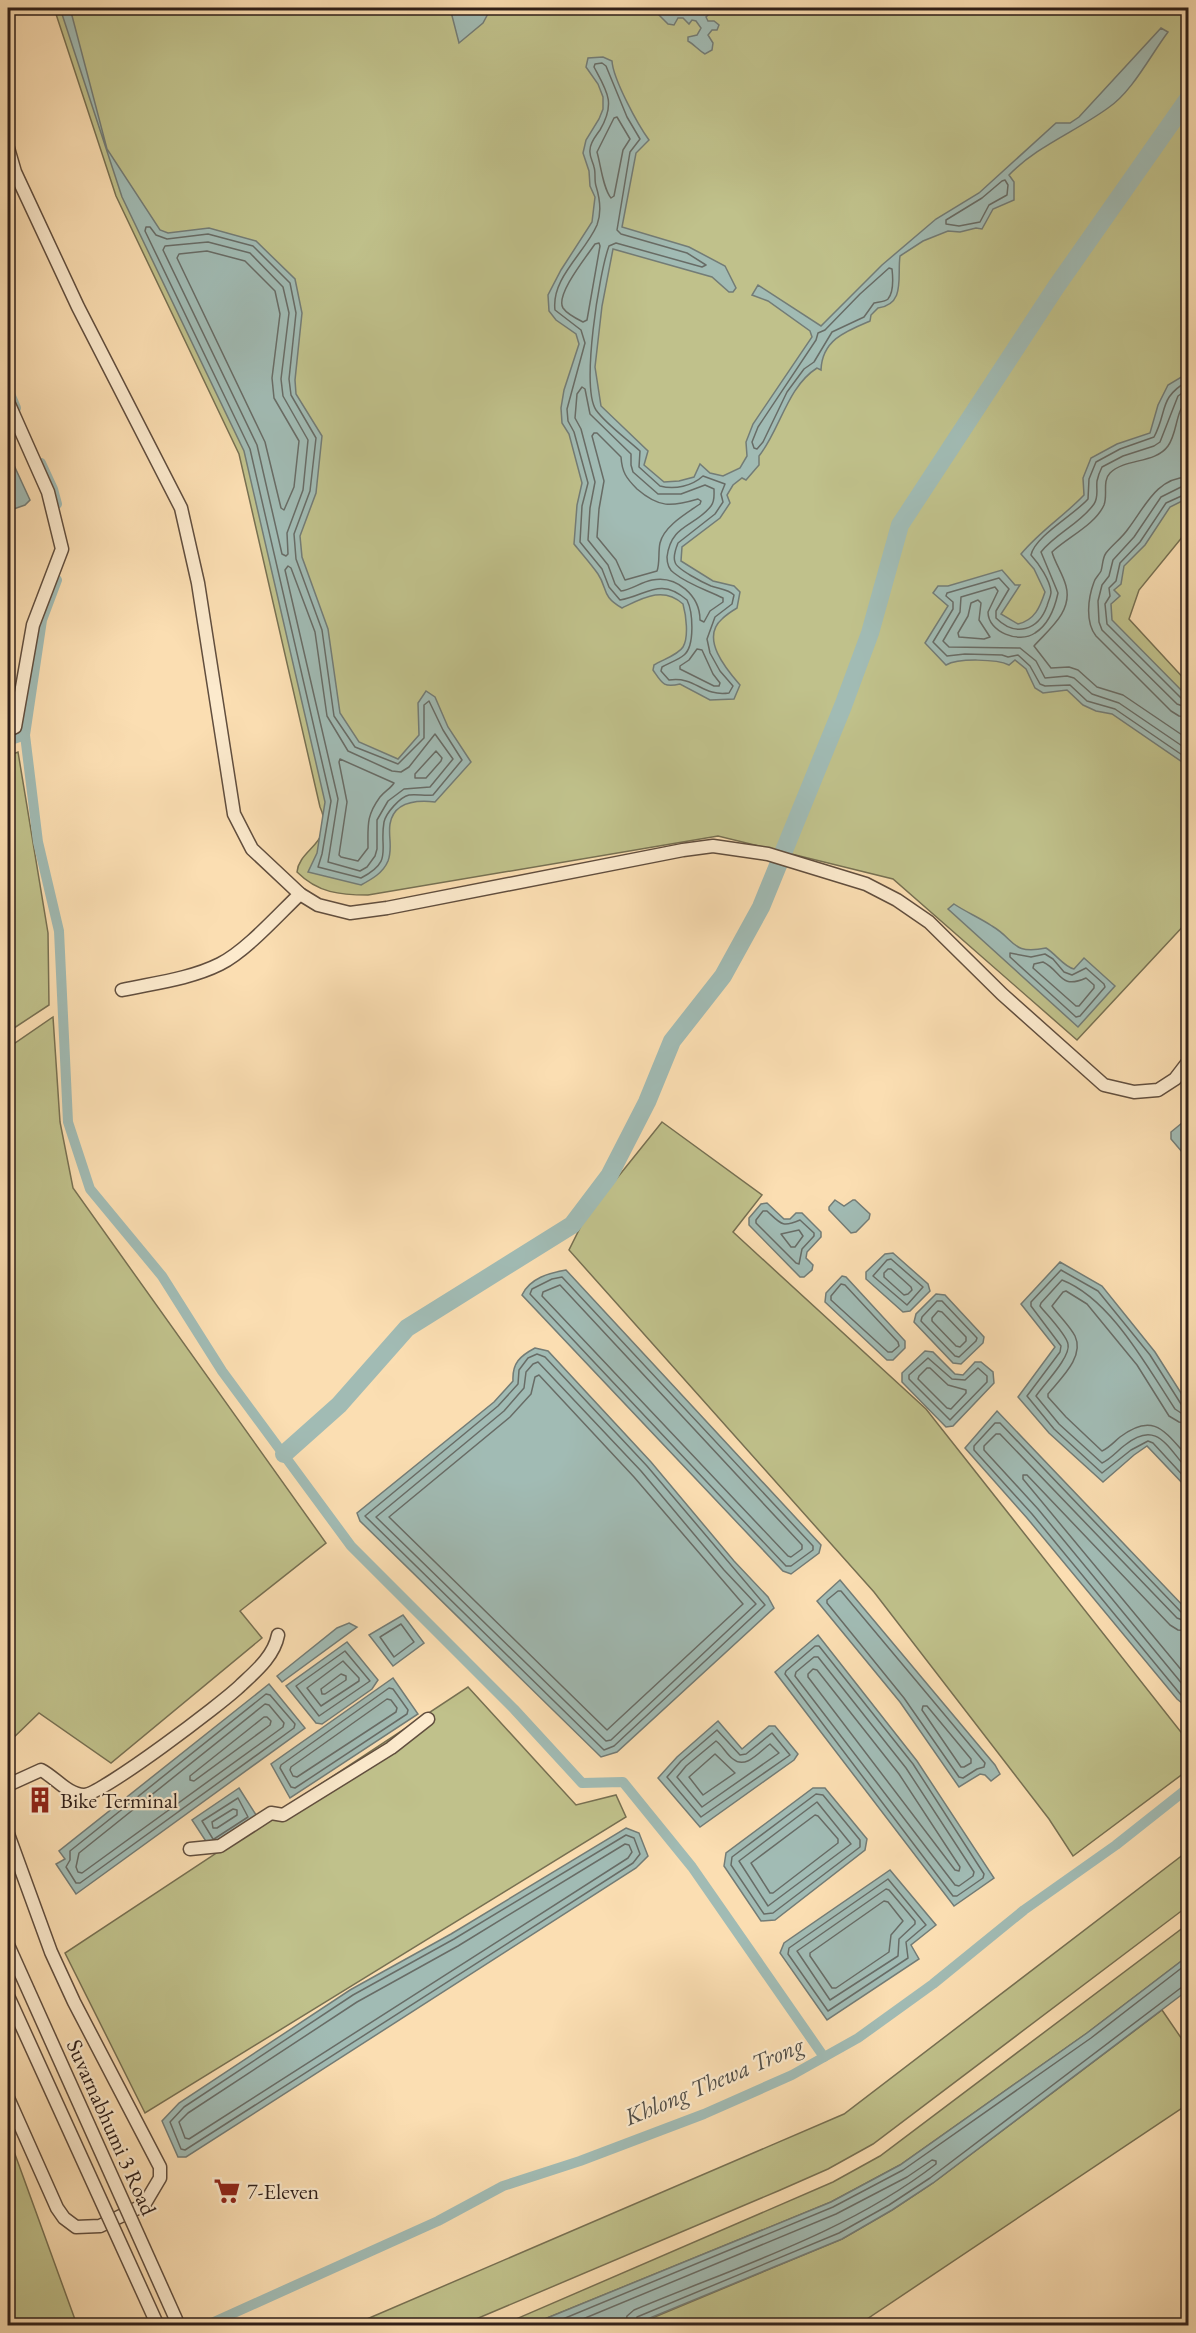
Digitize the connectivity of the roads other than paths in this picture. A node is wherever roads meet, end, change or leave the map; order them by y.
1 (8, 148) edge
2 (8, 402) edge
3 (8, 730) edge
4 (300, 894) junction
5 (122, 990) dead end
6 (1188, 1062) edge
7 (278, 1635) dead end
8 (428, 1719) dead end
9 (8, 1785) edge
10 (8, 1834) edge
11 (190, 1849) dead end
12 (8, 1945) edge
13 (8, 1996) edge
14 (8, 2098) edge
15 (158, 2325) edge
16 (179, 2325) edge

1 - 4 street
2 - 3 street
4 - 5 street
4 - 6 street
7 - 9 street
8 - 11 street
10 - 14 street
12 - 16 street, Suvarnabhumi 3 Road, bridge
13 - 15 street, Suvarnabhumi 3 Road, bridge

